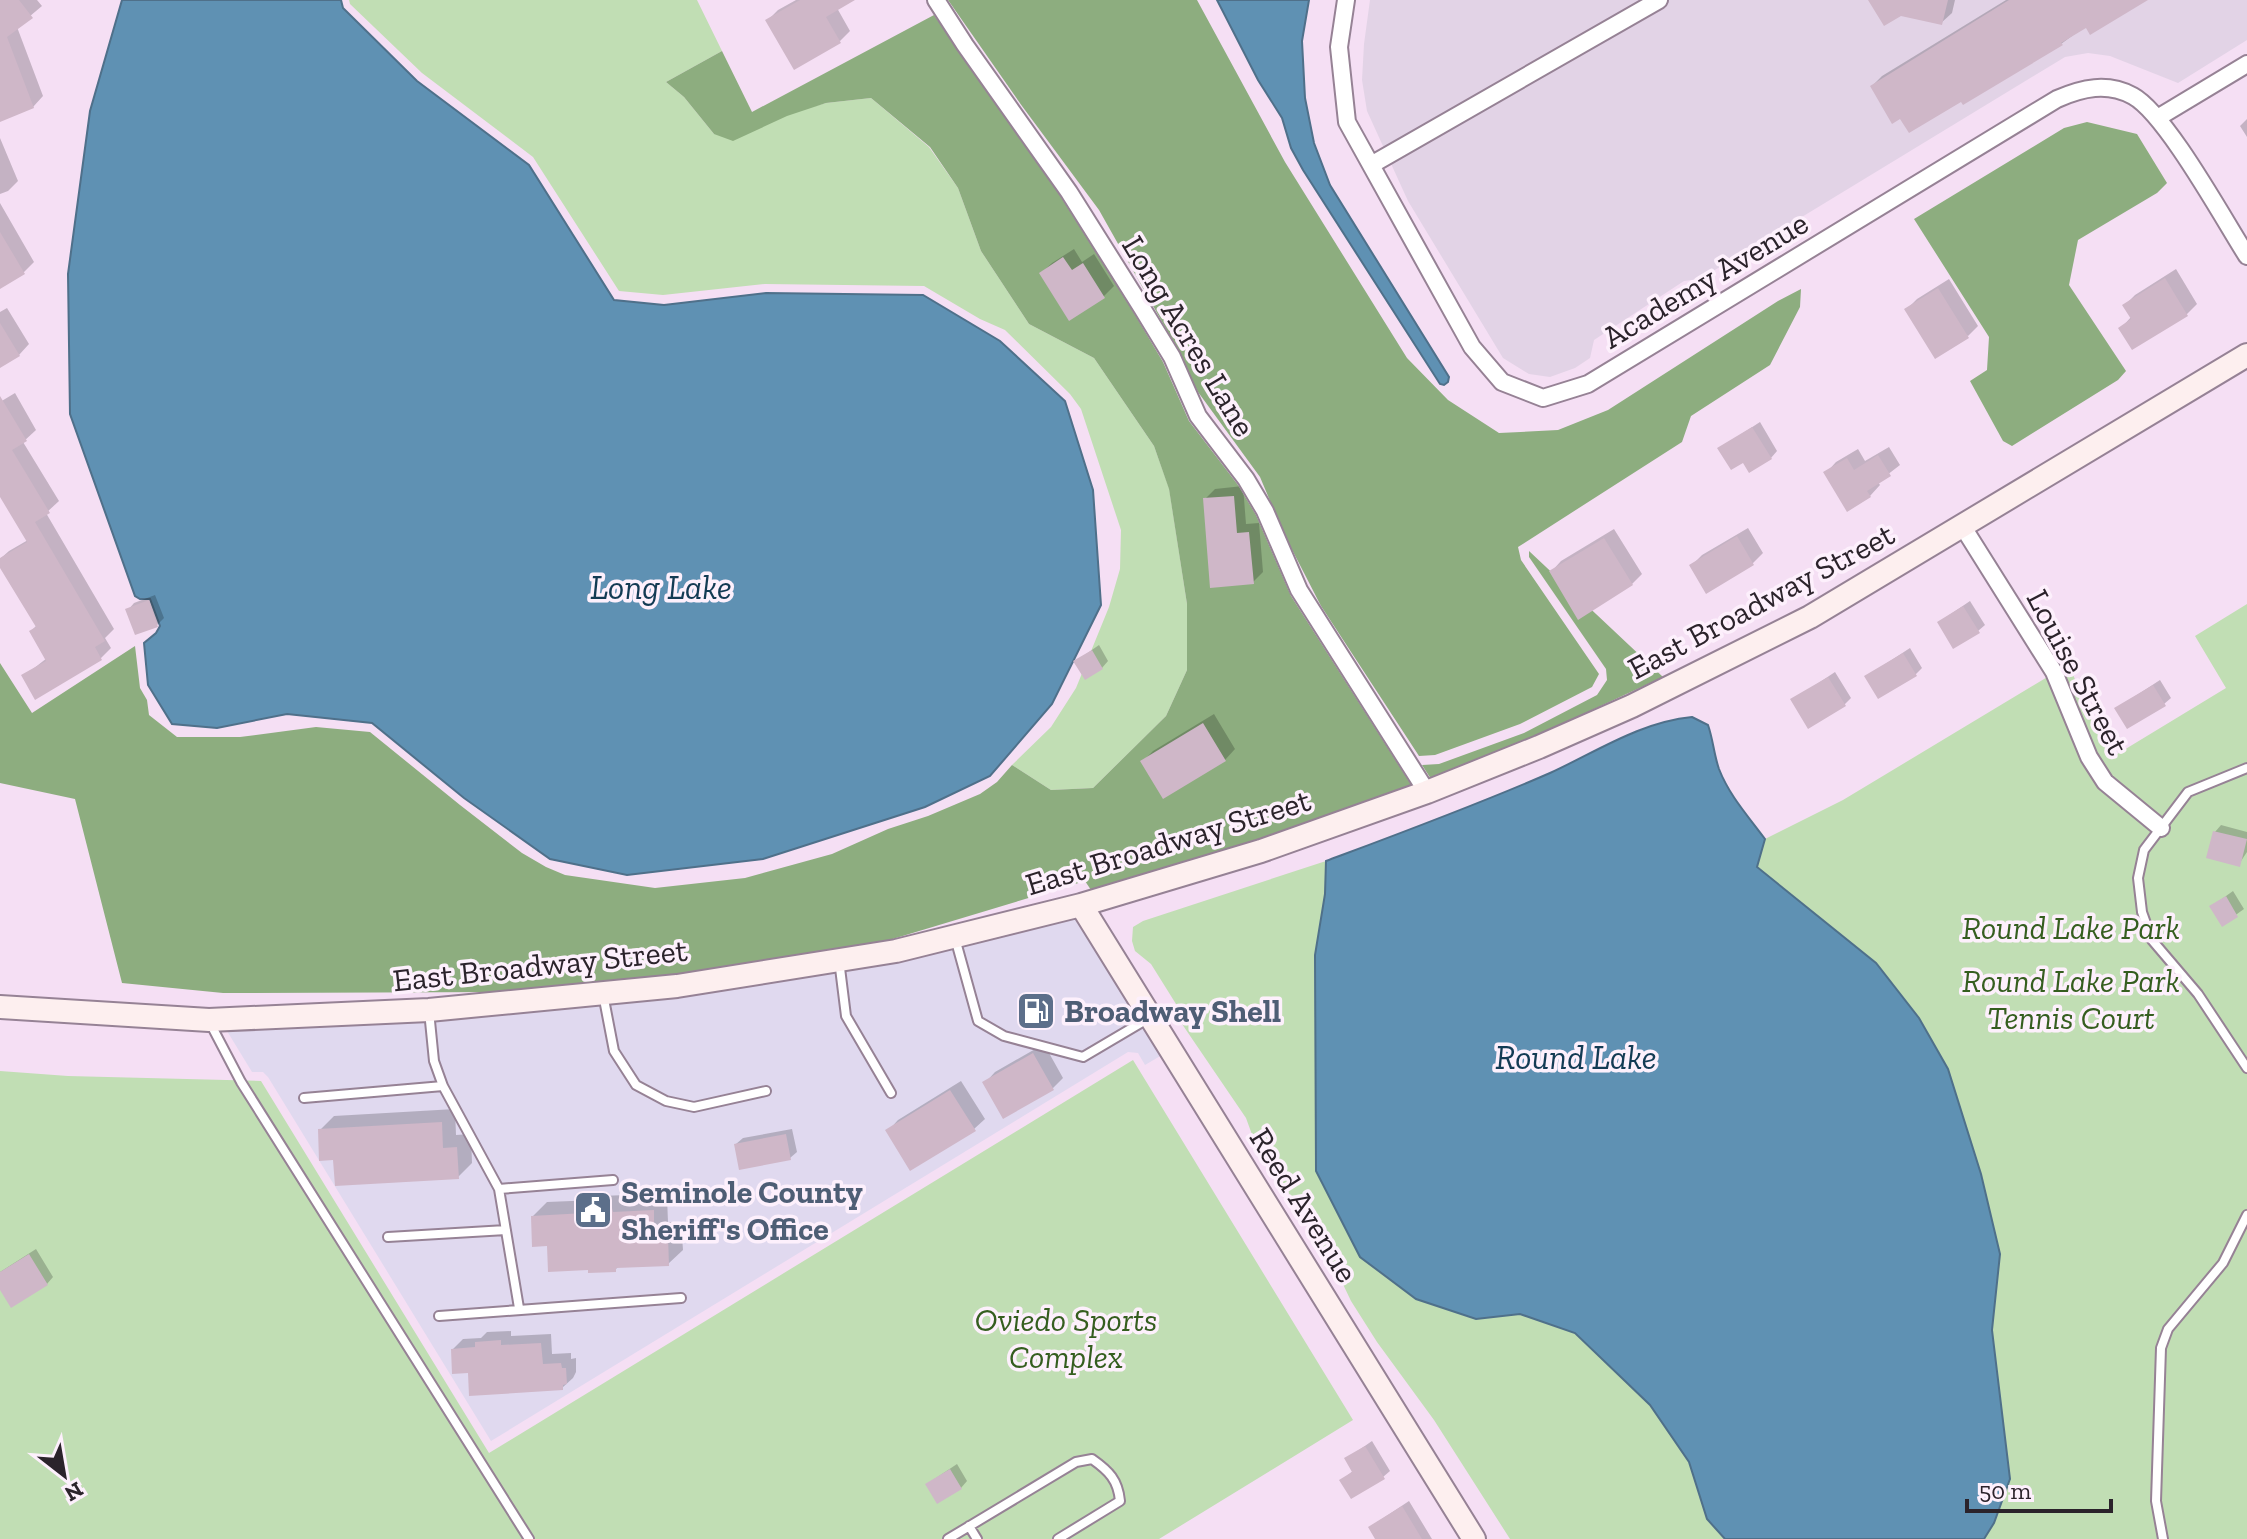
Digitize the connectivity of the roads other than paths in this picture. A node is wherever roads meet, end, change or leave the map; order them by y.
1 (936, 0) edge
2 (1346, 0) edge
3 (1659, 0) edge
4 (2247, 64) edge
5 (2159, 117) junction
6 (1371, 165) junction
7 (2247, 256) edge
8 (2247, 355) edge
9 (1963, 527) junction
10 (2247, 768) edge
11 (1427, 792) junction
12 (2161, 828) junction
13 (1081, 905) junction
14 (955, 936) junction
15 (839, 960) junction
16 (603, 993) junction
17 (0, 1007) edge
18 (429, 1010) junction
19 (1150, 1017) junction
20 (209, 1020) junction
21 (2247, 1068) edge
22 (443, 1086) junction
23 (766, 1091) dead end
24 (891, 1093) dead end
25 (304, 1098) dead end
26 (613, 1180) dead end
27 (499, 1189) junction
28 (2247, 1215) edge
29 (506, 1230) junction
30 (388, 1237) dead end
31 (681, 1298) dead end
32 (519, 1308) junction
33 (439, 1316) dead end
34 (969, 1526) junction
35 (529, 1539) edge
36 (948, 1539) edge
37 (977, 1539) edge
38 (1058, 1539) edge
39 (1474, 1539) edge
40 (2163, 1539) edge

1 - 11 street, Long Acres Lane
2 - 6 street, Academy Avenue
3 - 6 street
4 - 5 street
5 - 6 street, Academy Avenue
5 - 7 street, Academy Avenue
8 - 9 main road, East Broadway Street
9 - 11 main road, East Broadway Street
9 - 12 street, Louise Street
10 - 12 lane
11 - 13 main road, East Broadway Street
12 - 21 lane
13 - 14 main road, East Broadway Street
13 - 19 main road, Reed Avenue
14 - 15 main road, East Broadway Street
14 - 19 lane
15 - 16 main road, East Broadway Street
15 - 24 lane
16 - 18 main road, East Broadway Street
16 - 23 lane
17 - 20 main road, East Broadway Street
18 - 20 main road, East Broadway Street
18 - 22 lane
19 - 39 main road, Reed Avenue
20 - 35 lane
22 - 25 lane
22 - 27 lane
26 - 27 lane
27 - 29 lane
28 - 40 lane
29 - 30 lane
29 - 32 lane
31 - 32 lane
32 - 33 lane
34 - 36 lane
34 - 37 lane
34 - 38 lane

